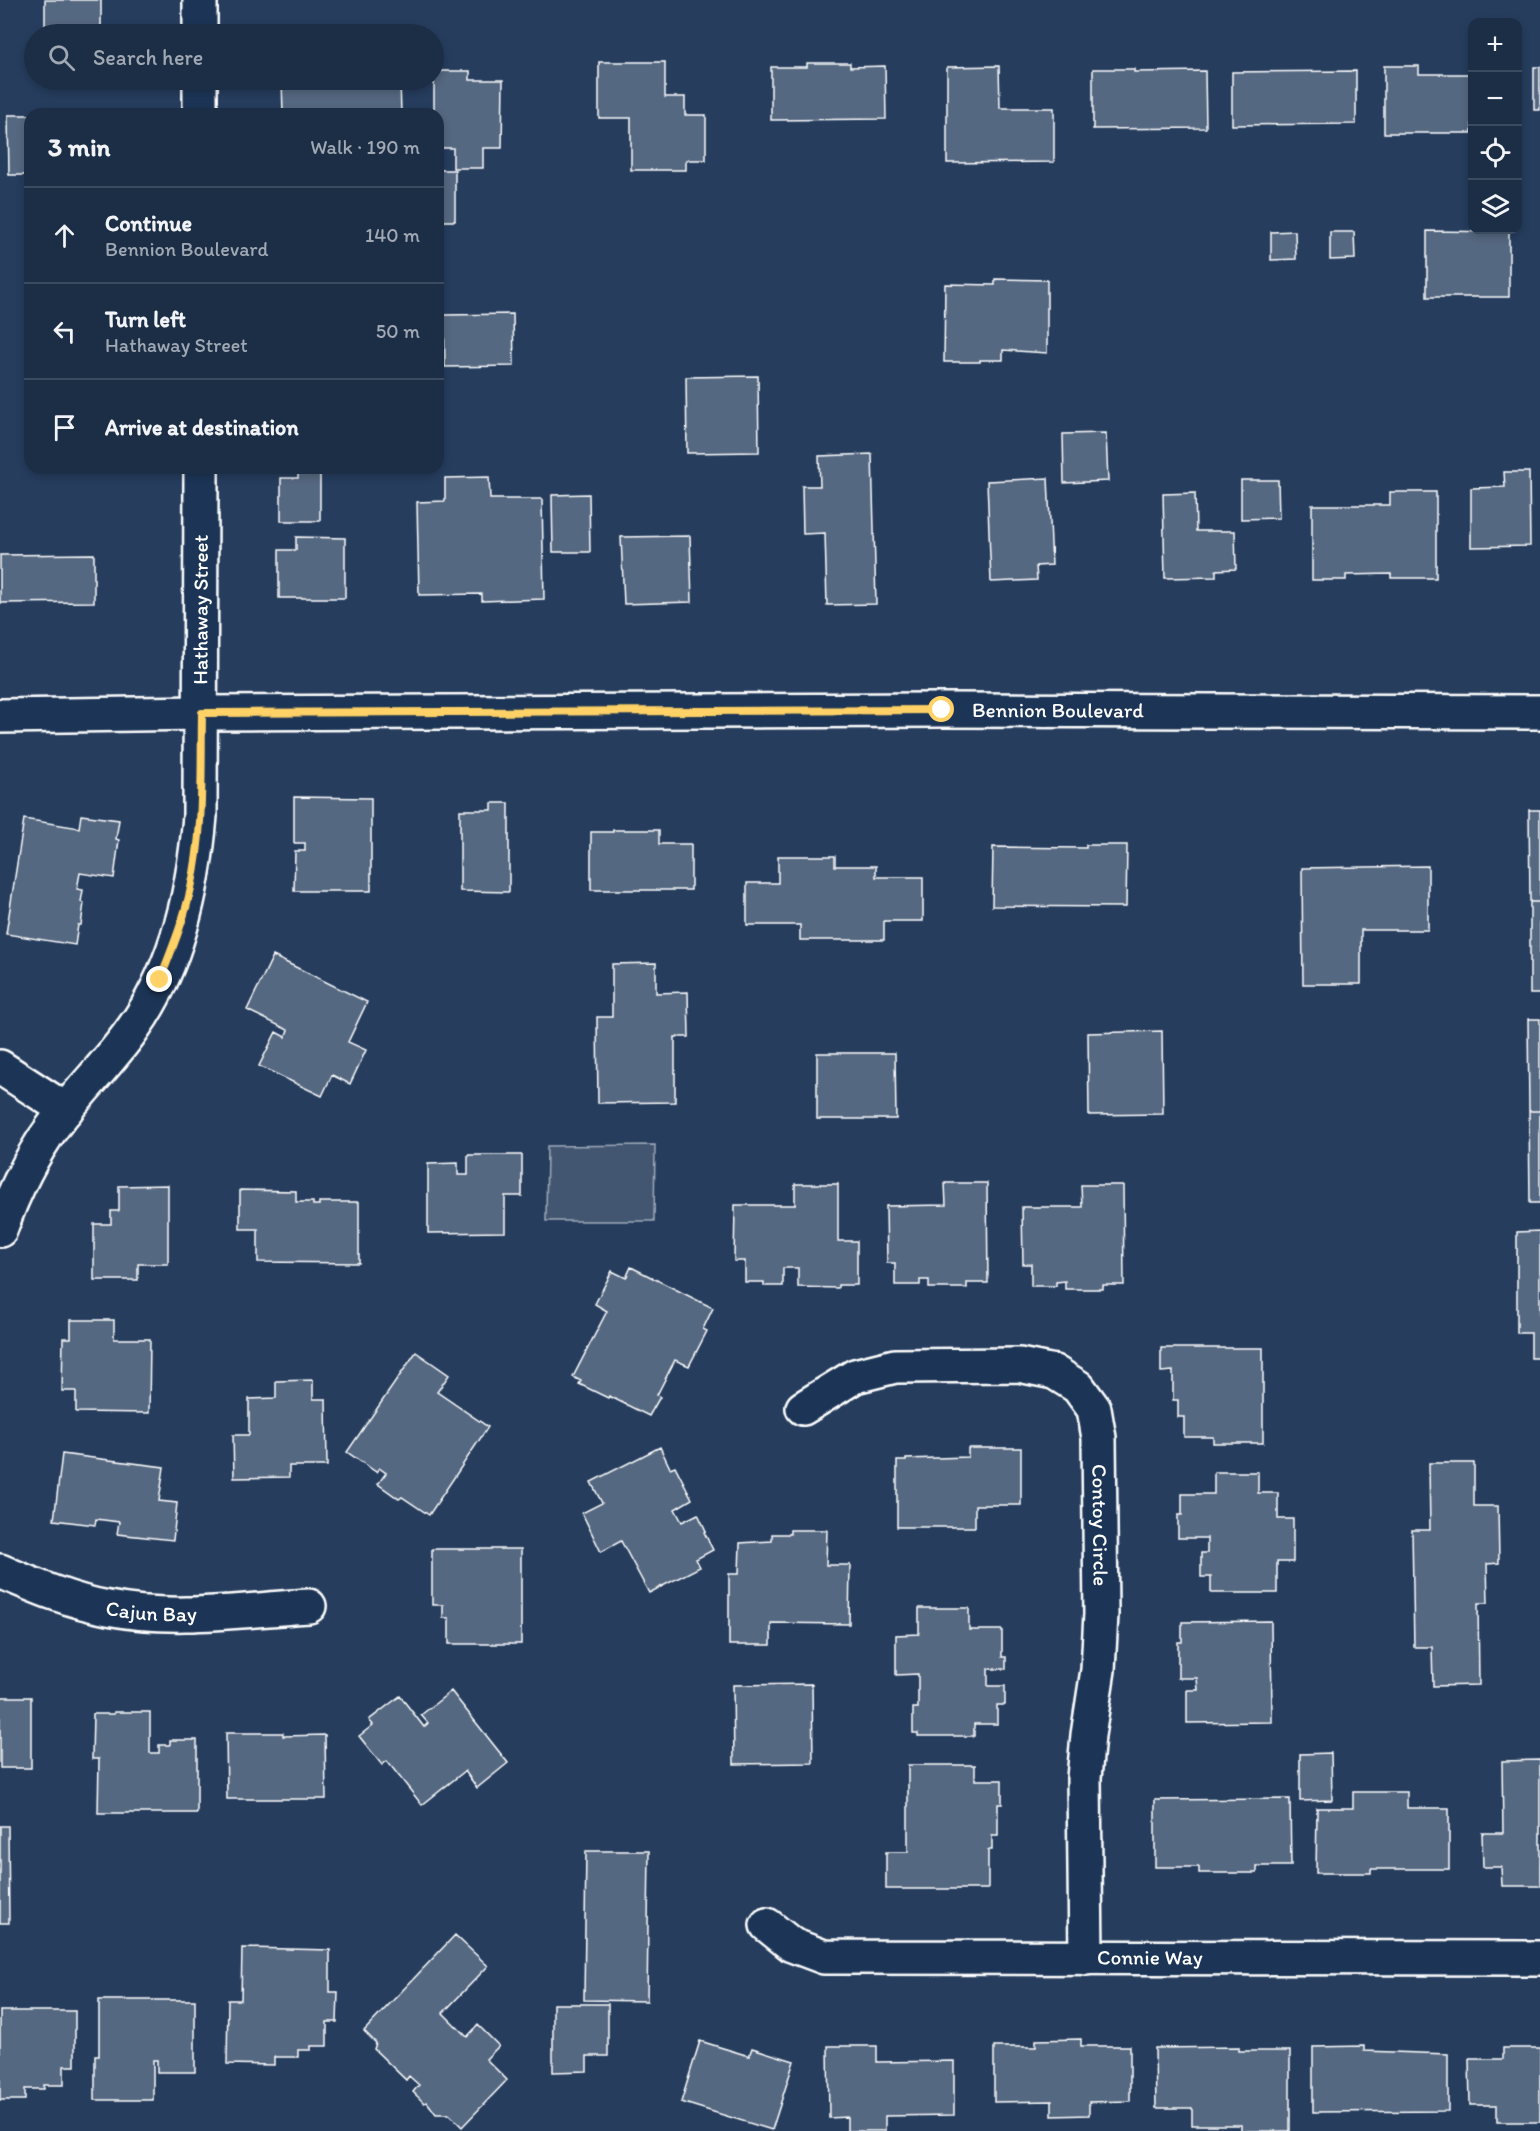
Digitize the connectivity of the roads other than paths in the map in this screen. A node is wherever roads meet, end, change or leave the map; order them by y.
1 (200, 0) edge
2 (200, 24) edge
3 (200, 90) edge
4 (200, 108) edge
5 (201, 474) edge
6 (1540, 712) edge
7 (202, 713) junction
8 (0, 716) edge
9 (0, 1067) edge
10 (66, 1110) junction
11 (0, 1230) edge
12 (803, 1408) dead end
13 (0, 1571) edge
14 (309, 1606) dead end
15 (767, 1925) dead end
16 (1086, 1958) junction
17 (1540, 1958) edge

1 - 2 street
3 - 4 street
5 - 7 street, Hathaway Street
6 - 7 street, Bennion Boulevard
7 - 8 street, Bennion Boulevard
7 - 10 street, Hathaway Street
9 - 10 street
10 - 11 street, Hathaway Street
12 - 16 street, Contoy Circle
13 - 14 street, Cajun Bay
15 - 16 street, Connie Way
16 - 17 street, Connie Way

